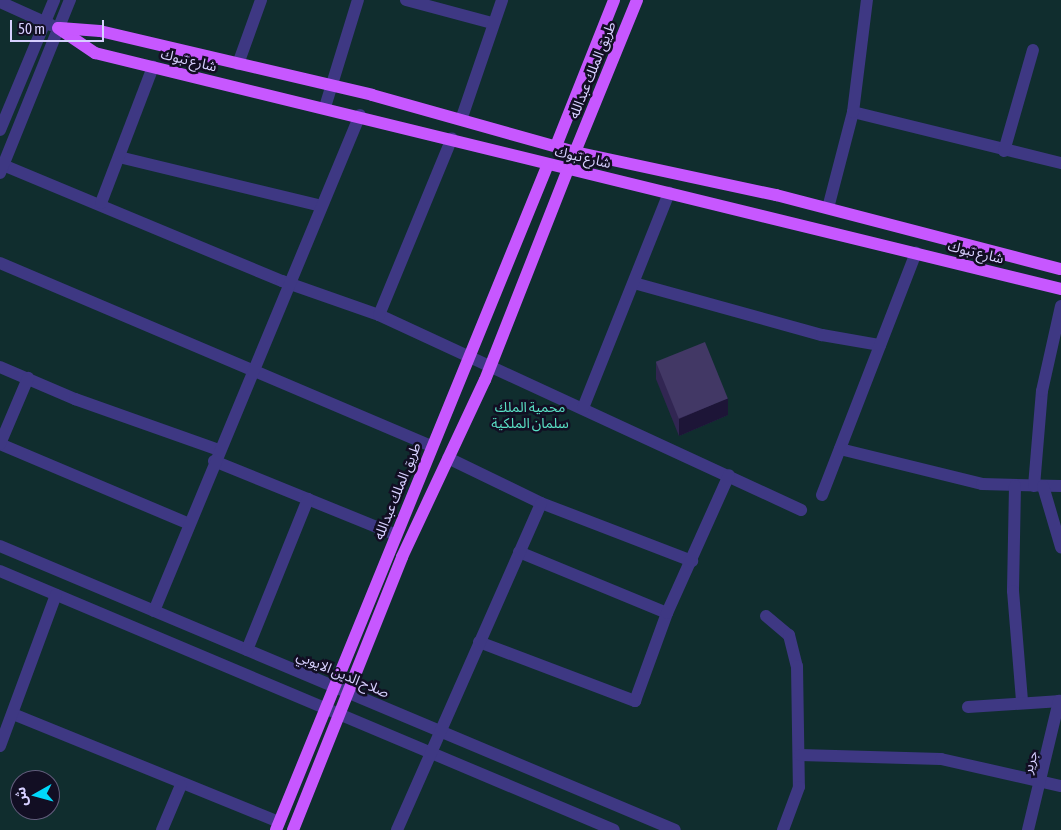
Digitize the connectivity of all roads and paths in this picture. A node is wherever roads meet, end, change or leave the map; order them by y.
1 (54, 0) edge
2 (70, 0) edge
3 (261, 0) edge
4 (358, 0) edge
5 (406, 0) edge
6 (502, 0) edge
7 (614, 0) edge
8 (637, 0) edge
9 (867, 0) edge
10 (0, 2) edge
11 (45, 22) junction
12 (492, 23) junction
13 (58, 28) junction
14 (1033, 50) dead end
15 (238, 64) junction
16 (153, 67) junction
17 (331, 85) junction
18 (325, 107) junction
19 (853, 112) junction
20 (360, 115) junction
21 (462, 117) junction
22 (0, 130) edge
23 (452, 138) junction
24 (556, 146) junction
25 (1004, 151) junction
26 (575, 152) junction
27 (119, 157) junction
28 (1061, 163) edge
29 (548, 164) junction
30 (2, 169) edge
31 (568, 169) junction
32 (669, 193) junction
33 (101, 203) junction
34 (321, 206) junction
35 (828, 208) junction
36 (916, 253) junction
37 (0, 262) edge
38 (1061, 269) edge
39 (288, 283) junction
40 (634, 283) junction
41 (1061, 289) edge
42 (1061, 306) edge
43 (378, 315) junction
44 (880, 345) junction
45 (469, 356) junction
46 (0, 367) edge
47 (490, 367) junction
48 (254, 369) junction
49 (28, 378) junction
50 (583, 408) junction
51 (0, 444) edge
52 (432, 446) junction
53 (840, 449) junction
54 (217, 456) junction
55 (448, 458) junction
56 (729, 476) junction
57 (1015, 486) junction
58 (1039, 486) junction
59 (1061, 486) edge
60 (822, 495) dead end
61 (308, 499) junction
62 (540, 503) junction
63 (801, 510) dead end
64 (189, 524) junction
65 (396, 535) junction
66 (0, 546) edge
67 (1061, 548) edge
68 (519, 552) junction
69 (692, 560) junction
70 (0, 571) edge
71 (56, 595) junction
72 (154, 611) junction
73 (667, 613) junction
74 (766, 616) dead end
75 (479, 642) junction
76 (246, 650) junction
77 (334, 687) junction
78 (350, 694) junction
79 (1022, 700) junction
80 (1060, 701) edge
81 (968, 707) dead end
82 (326, 709) junction
83 (13, 714) junction
84 (341, 715) junction
85 (439, 731) junction
86 (0, 746) edge
87 (429, 752) junction
88 (800, 755) junction
89 (1041, 779) junction
90 (181, 785) junction
91 (1061, 786) edge
92 (277, 826) edge
93 (162, 830) edge
94 (293, 830) edge
95 (397, 830) edge
96 (614, 830) edge
97 (674, 830) edge
98 (783, 830) edge
99 (1028, 830) edge

1 - 11 street
2 - 13 street
3 - 15 street
4 - 17 street
5 - 12 street
6 - 12 street
7 - 24 main road, طريق الملك عبدالله
8 - 26 main road, طريق الملك عبدالله
9 - 19 street
10 - 11 street
11 - 13 street
11 - 22 street
12 - 21 street
13 - 15 main road, شارع تبوك
13 - 16 main road, شارع تبوك
13 - 30 street
14 - 25 street
15 - 17 main road, شارع تبوك
16 - 18 main road, شارع تبوك
16 - 27 street
17 - 18 street
17 - 21 main road, شارع تبوك
18 - 20 main road, شارع تبوك
19 - 25 street
19 - 35 street
20 - 23 main road, شارع تبوك
20 - 34 street
21 - 24 main road, شارع تبوك
23 - 29 main road, شارع تبوك
23 - 43 street
24 - 26 main road, شارع تبوك
25 - 28 street
26 - 35 main road, شارع تبوك
27 - 33 street
27 - 34 street
29 - 31 main road, شارع تبوك
29 - 45 main road, طريق الملك عبدالله
30 - 33 street
31 - 32 main road, شارع تبوك
31 - 47 main road
32 - 36 main road, شارع تبوك
32 - 40 street
33 - 39 street
34 - 39 street
35 - 38 main road, شارع تبوك
36 - 41 main road, شارع تبوك
36 - 44 street
37 - 48 street
39 - 43 street
39 - 48 street
40 - 44 street
40 - 50 street
42 - 58 street
43 - 45 street
44 - 53 street
45 - 47 street
45 - 52 main road, طريق الملك عبدالله
46 - 49 street
47 - 50 street
47 - 55 main road
48 - 52 street
48 - 54 street
49 - 51 street
49 - 54 street
50 - 56 street
51 - 64 street
52 - 65 main road, طريق الملك عبدالله
53 - 57 street
53 - 60 street
54 - 61 street
54 - 64 street
55 - 62 street
55 - 78 main road
56 - 63 street
56 - 69 street
57 - 58 street
57 - 79 street
58 - 59 street
58 - 67 street
61 - 65 street
61 - 76 street
62 - 68 street
62 - 69 street
64 - 72 street
65 - 77 main road, طريق الملك عبدالله
66 - 72 street, صلاح الدين الايوبي
68 - 73 street
68 - 75 street
69 - 73 street
70 - 71 street
71 - 82 street
71 - 83 street
72 - 76 street, صلاح الدين الايوبي
73 - 75 street
74 - 88 street
75 - 85 street
76 - 77 street, صلاح الدين الايوبي
77 - 78 street, صلاح الدين الايوبي
77 - 82 main road, طريق الملك عبدالله
78 - 84 main road
78 - 85 street, صلاح الدين الايوبي
79 - 80 street
79 - 81 street
80 - 89 street, جرير
82 - 84 street
82 - 92 main road, طريق الملك عبدالله
83 - 86 street
83 - 90 street
84 - 87 street
84 - 94 main road
85 - 87 street
85 - 97 street, صلاح الدين الايوبي
87 - 95 street
87 - 96 street
88 - 89 street
88 - 98 street
89 - 91 street
89 - 99 street, جرير
90 - 92 street
90 - 93 street

